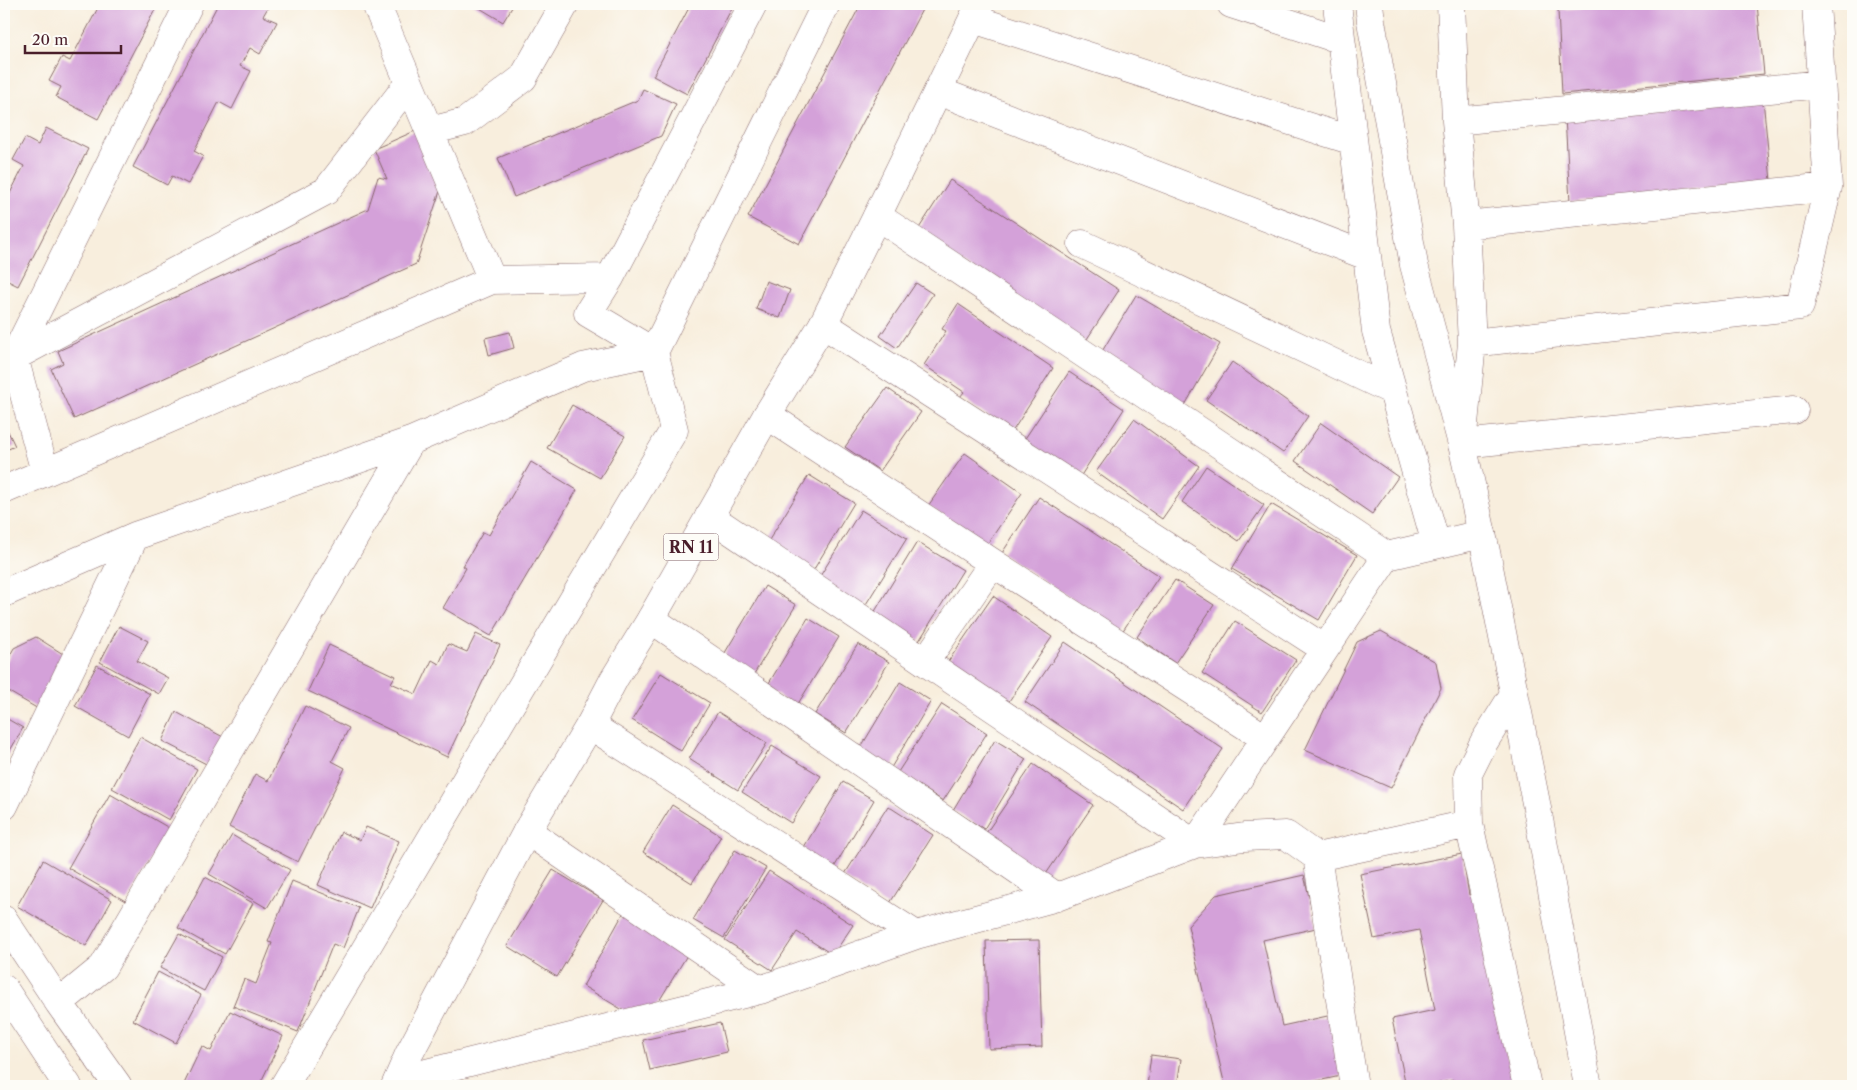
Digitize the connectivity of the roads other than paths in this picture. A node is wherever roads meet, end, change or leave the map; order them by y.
1 (189, 4) edge
2 (376, 4) edge
3 (565, 4) edge
4 (753, 4) edge
5 (826, 4) edge
6 (1230, 4) edge
7 (1337, 4) edge
8 (1370, 4) edge
9 (1451, 4) edge
10 (1816, 4) edge
11 (977, 12) edge
12 (1341, 40) junction
13 (409, 83) junction
14 (1821, 84) junction
15 (938, 91) junction
16 (1456, 121) junction
17 (430, 131) junction
18 (1354, 141) junction
19 (1828, 187) junction
20 (877, 216) junction
21 (1466, 225) junction
22 (1082, 244) dead end
23 (1368, 256) junction
24 (610, 278) junction
25 (492, 280) junction
26 (823, 324) junction
27 (1472, 343) junction
28 (654, 352) junction
29 (14, 358) junction
30 (1393, 391) junction
31 (1794, 410) dead end
32 (767, 415) junction
33 (412, 441) junction
34 (1462, 444) junction
35 (45, 472) junction
36 (4, 490) edge
37 (709, 516) junction
38 (1482, 534) junction
39 (135, 536) junction
40 (1436, 544) junction
41 (1387, 556) junction
42 (993, 562) junction
43 (4, 593) edge
44 (651, 618) junction
45 (1325, 649) junction
46 (925, 662) junction
47 (1514, 694) junction
48 (590, 725) junction
49 (1265, 738) junction
50 (4, 806) edge
51 (1469, 824) junction
52 (526, 831) junction
53 (1195, 844) junction
54 (1317, 857) junction
55 (1057, 897) junction
56 (4, 920) edge
57 (916, 935) junction
58 (4, 989) edge
59 (760, 990) junction
60 (59, 1003) junction
61 (396, 1083) edge
62 (68, 1086) edge
63 (118, 1086) edge
64 (284, 1086) edge
65 (1354, 1086) edge
66 (1527, 1086) edge
67 (1588, 1086) edge

1 - 29 street
2 - 13 street
3 - 17 street
4 - 24 street
5 - 28 street
6 - 12 street
7 - 12 street
8 - 34 street
9 - 16 street
10 - 14 street
11 - 15 street, RN 11
11 - 18 street
12 - 18 street
13 - 17 street
13 - 29 street
14 - 16 street
14 - 19 street
15 - 20 street, RN 11
15 - 23 street
16 - 21 street
17 - 25 street
18 - 23 street
19 - 21 street
19 - 27 street
20 - 26 street, RN 11
20 - 41 street
21 - 27 street
22 - 30 street
23 - 30 street
24 - 25 street
24 - 28 street
25 - 35 street
26 - 32 street, RN 11
26 - 45 street
27 - 34 street
28 - 33 street
28 - 64 street
29 - 35 street
30 - 40 street
31 - 34 street
32 - 37 street, RN 11
32 - 42 street
33 - 39 street
33 - 60 street
34 - 38 street
35 - 36 street
37 - 44 street, RN 11
37 - 46 street
38 - 40 street
38 - 47 street
39 - 43 street
39 - 50 street
40 - 41 street
41 - 45 street
42 - 46 street
42 - 49 street
44 - 48 street, RN 11
44 - 55 street
45 - 49 street
46 - 53 street
47 - 51 street
47 - 67 street
48 - 52 street, RN 11
48 - 57 street
49 - 53 street
51 - 54 street
51 - 66 street
52 - 59 street
52 - 61 street, RN 11
53 - 54 street
53 - 55 street
54 - 65 street
55 - 57 street
56 - 60 street
57 - 59 street
58 - 62 street
59 - 61 street
60 - 63 street

